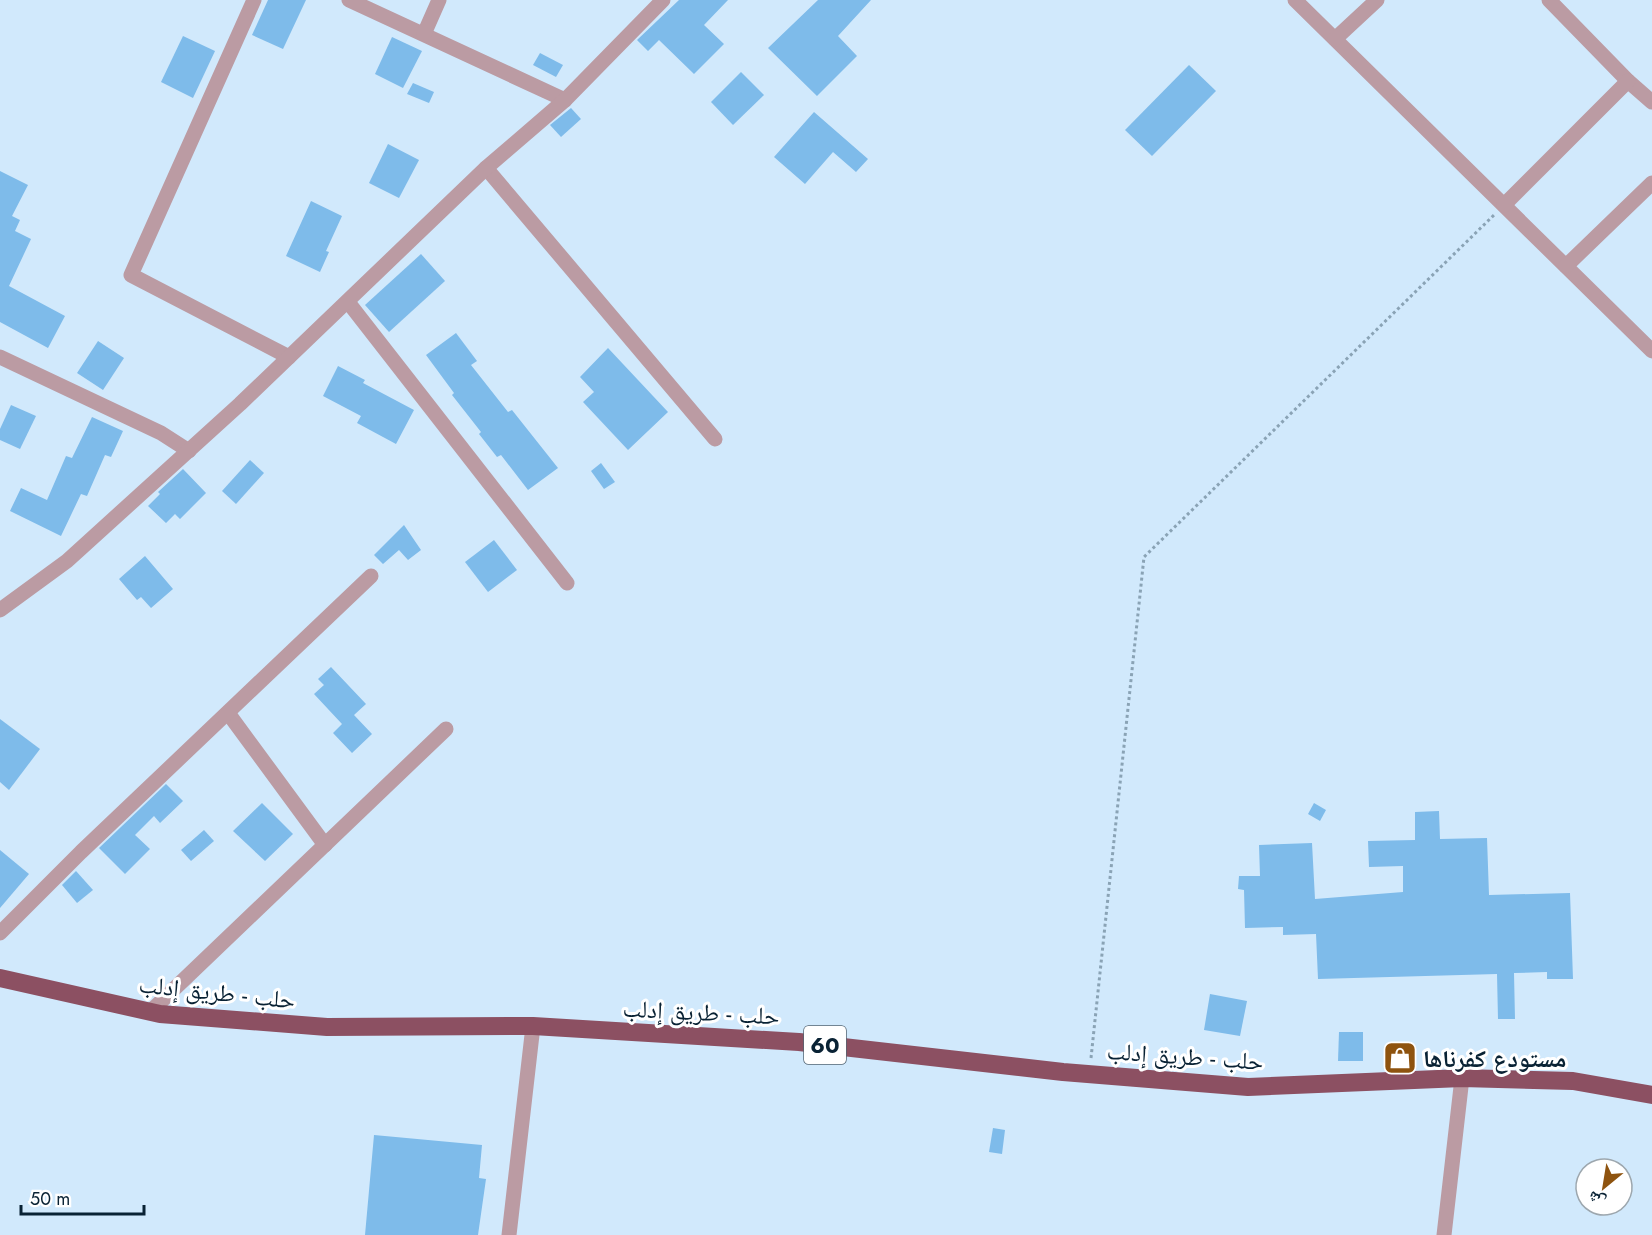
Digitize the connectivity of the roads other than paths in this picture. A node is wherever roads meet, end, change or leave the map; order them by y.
1 (254, 0) edge
2 (350, 0) edge
3 (439, 0) edge
4 (663, 0) edge
5 (1295, 0) edge
6 (1377, 0) edge
7 (1549, 0) edge
8 (424, 34) junction
9 (1335, 39) junction
10 (1628, 81) junction
11 (565, 100) junction
12 (1652, 102) edge
13 (486, 168) junction
14 (1652, 183) edge
15 (1504, 205) junction
16 (1566, 266) junction
17 (348, 302) junction
18 (1652, 351) edge
19 (0, 357) edge
20 (289, 357) junction
21 (715, 439) dead end
22 (189, 451) junction
23 (371, 576) dead end
24 (567, 583) dead end
25 (0, 610) edge
26 (228, 713) junction
27 (446, 729) dead end
28 (325, 845) junction
29 (0, 933) edge
30 (0, 978) edge
31 (150, 1012) junction
32 (533, 1026) junction
33 (1462, 1078) junction
34 (1652, 1095) edge
35 (509, 1235) edge
36 (1444, 1235) edge

1 - 20 street
2 - 8 street
3 - 8 street
4 - 11 street
5 - 9 street
6 - 9 street
7 - 10 street
8 - 11 street
9 - 15 street
10 - 12 street
10 - 15 street
11 - 13 street
13 - 17 street
13 - 21 street
14 - 16 street
15 - 16 street
16 - 18 street
17 - 20 street
17 - 24 street
19 - 22 street
20 - 22 street
22 - 25 street
23 - 26 street
26 - 28 street
26 - 29 street
27 - 28 street
28 - 31 street
30 - 31 highway, حلب - طريق إدلب / 60
31 - 32 highway, حلب - طريق إدلب / 60
32 - 33 highway, حلب - طريق إدلب / 60
32 - 35 street
33 - 34 highway, حلب - طريق إدلب / 60
33 - 36 street

